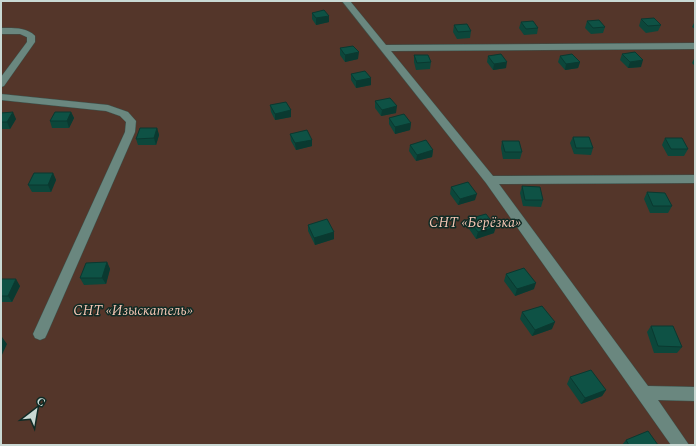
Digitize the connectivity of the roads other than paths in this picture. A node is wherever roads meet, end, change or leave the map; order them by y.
1 (346, 1) edge
2 (1, 31) edge
3 (695, 46) edge
4 (384, 48) junction
5 (1, 84) edge
6 (1, 97) edge
7 (695, 179) edge
8 (490, 180) junction
9 (40, 334) dead end
10 (644, 393) junction
11 (695, 394) edge
12 (681, 445) edge

1 - 4 street
2 - 5 street
3 - 4 street
4 - 8 street
6 - 9 street
7 - 8 street
8 - 10 street
10 - 11 street
10 - 12 street

